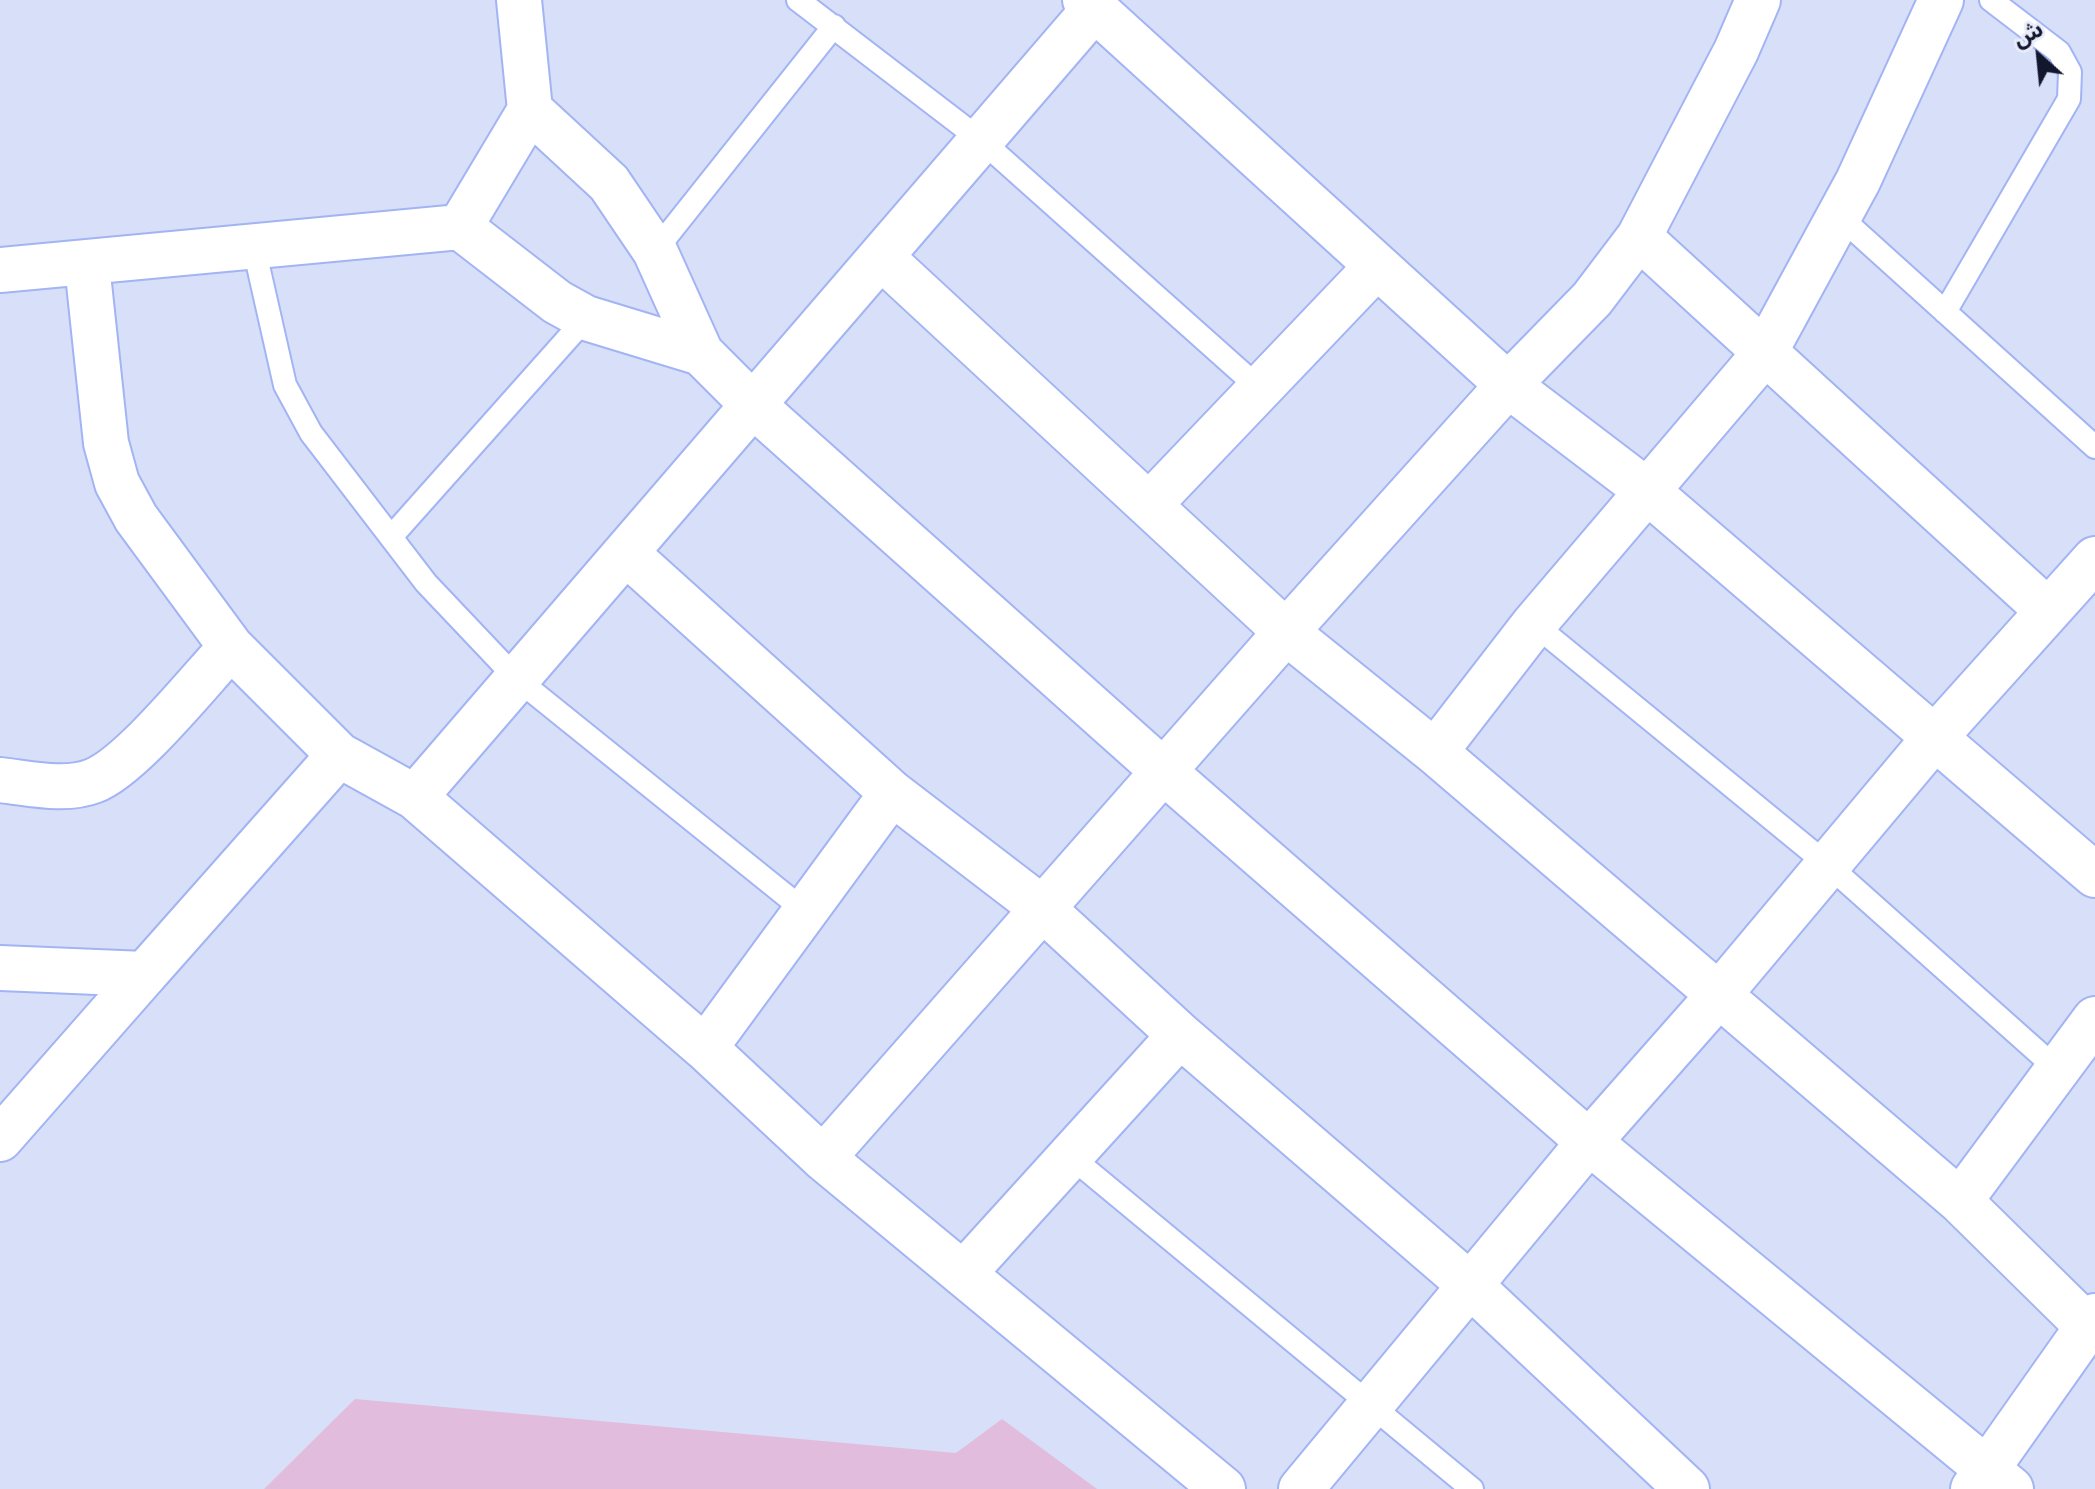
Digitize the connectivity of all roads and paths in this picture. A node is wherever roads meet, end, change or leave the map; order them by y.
1 (519, 0) edge
2 (798, 0) edge
3 (1758, 0) edge
4 (1941, 0) edge
5 (1991, 0) edge
6 (1090, 4) edge
7 (834, 26) junction
8 (530, 110) junction
9 (982, 141) junction
10 (1839, 216) junction
11 (460, 227) junction
12 (1639, 237) junction
13 (254, 248) junction
14 (655, 251) junction
15 (881, 257) junction
16 (87, 265) junction
17 (1377, 266) junction
18 (0, 270) edge
19 (1945, 312) junction
20 (586, 318) junction
21 (701, 353) junction
22 (1764, 354) junction
23 (1508, 385) junction
24 (1260, 389) junction
25 (753, 405) junction
26 (2095, 447) edge
27 (1646, 490) junction
28 (1149, 505) junction
29 (391, 537) junction
30 (626, 553) junction
31 (2095, 559) edge
32 (2048, 611) junction
33 (1534, 624) junction
34 (1286, 632) junction
35 (231, 647) junction
36 (517, 679) junction
37 (1936, 736) junction
38 (1435, 752) junction
39 (339, 755) junction
40 (1162, 770) junction
41 (0, 780) edge
42 (892, 793) junction
43 (415, 797) junction
44 (1828, 865) junction
45 (2095, 875) edge
46 (1042, 908) junction
47 (805, 911) junction
48 (0, 968) edge
49 (145, 974) junction
50 (1717, 997) junction
51 (2095, 1019) edge
52 (1180, 1035) junction
53 (705, 1048) junction
54 (2058, 1070) junction
55 (0, 1139) edge
56 (1589, 1142) junction
57 (1070, 1156) junction
58 (823, 1158) junction
59 (1960, 1201) junction
60 (963, 1274) junction
61 (1470, 1285) junction
62 (2093, 1325) edge
63 (1372, 1403) junction
64 (1990, 1482) edge
65 (1223, 1489) edge
66 (1301, 1489) edge
67 (1472, 1489) edge
68 (1687, 1489) edge

1 - 8 street
2 - 7 lane
3 - 12 street
4 - 10 street
5 - 19 lane
6 - 9 street
6 - 17 street
7 - 9 lane
7 - 14 lane
8 - 11 street
8 - 14 street
9 - 15 street
9 - 24 lane
10 - 19 lane
10 - 22 street
11 - 13 street
11 - 20 street
12 - 22 street
12 - 23 street
13 - 16 street
13 - 29 lane
14 - 21 street
15 - 25 street
15 - 28 street
16 - 18 street
16 - 35 street
17 - 23 street
17 - 24 street
19 - 26 lane
20 - 21 street
20 - 29 lane
21 - 25 street
22 - 27 street
22 - 32 street
23 - 27 street
23 - 34 street
24 - 28 street
25 - 30 street
25 - 40 street
27 - 33 street
27 - 37 street
28 - 34 street
29 - 36 lane
30 - 36 street
30 - 42 street
31 - 32 street
32 - 37 street
33 - 38 street
33 - 44 lane
34 - 38 street
34 - 40 street
35 - 39 street
35 - 41 street
36 - 43 street
36 - 47 lane
37 - 44 street
37 - 45 street
38 - 50 street
39 - 43 street
39 - 49 street
40 - 46 street
40 - 56 street
42 - 46 street
42 - 47 street
43 - 53 street
44 - 50 street
44 - 54 lane
46 - 52 street
46 - 58 street
47 - 53 street
48 - 49 street
49 - 55 street
50 - 56 street
50 - 59 street
51 - 54 street
52 - 57 street
52 - 61 street
53 - 58 street
54 - 59 street
56 - 61 street
56 - 64 street
57 - 60 street
57 - 63 lane
58 - 60 street
59 - 62 street
60 - 65 street
61 - 63 street
61 - 68 street
62 - 64 street
63 - 66 street
63 - 67 lane

